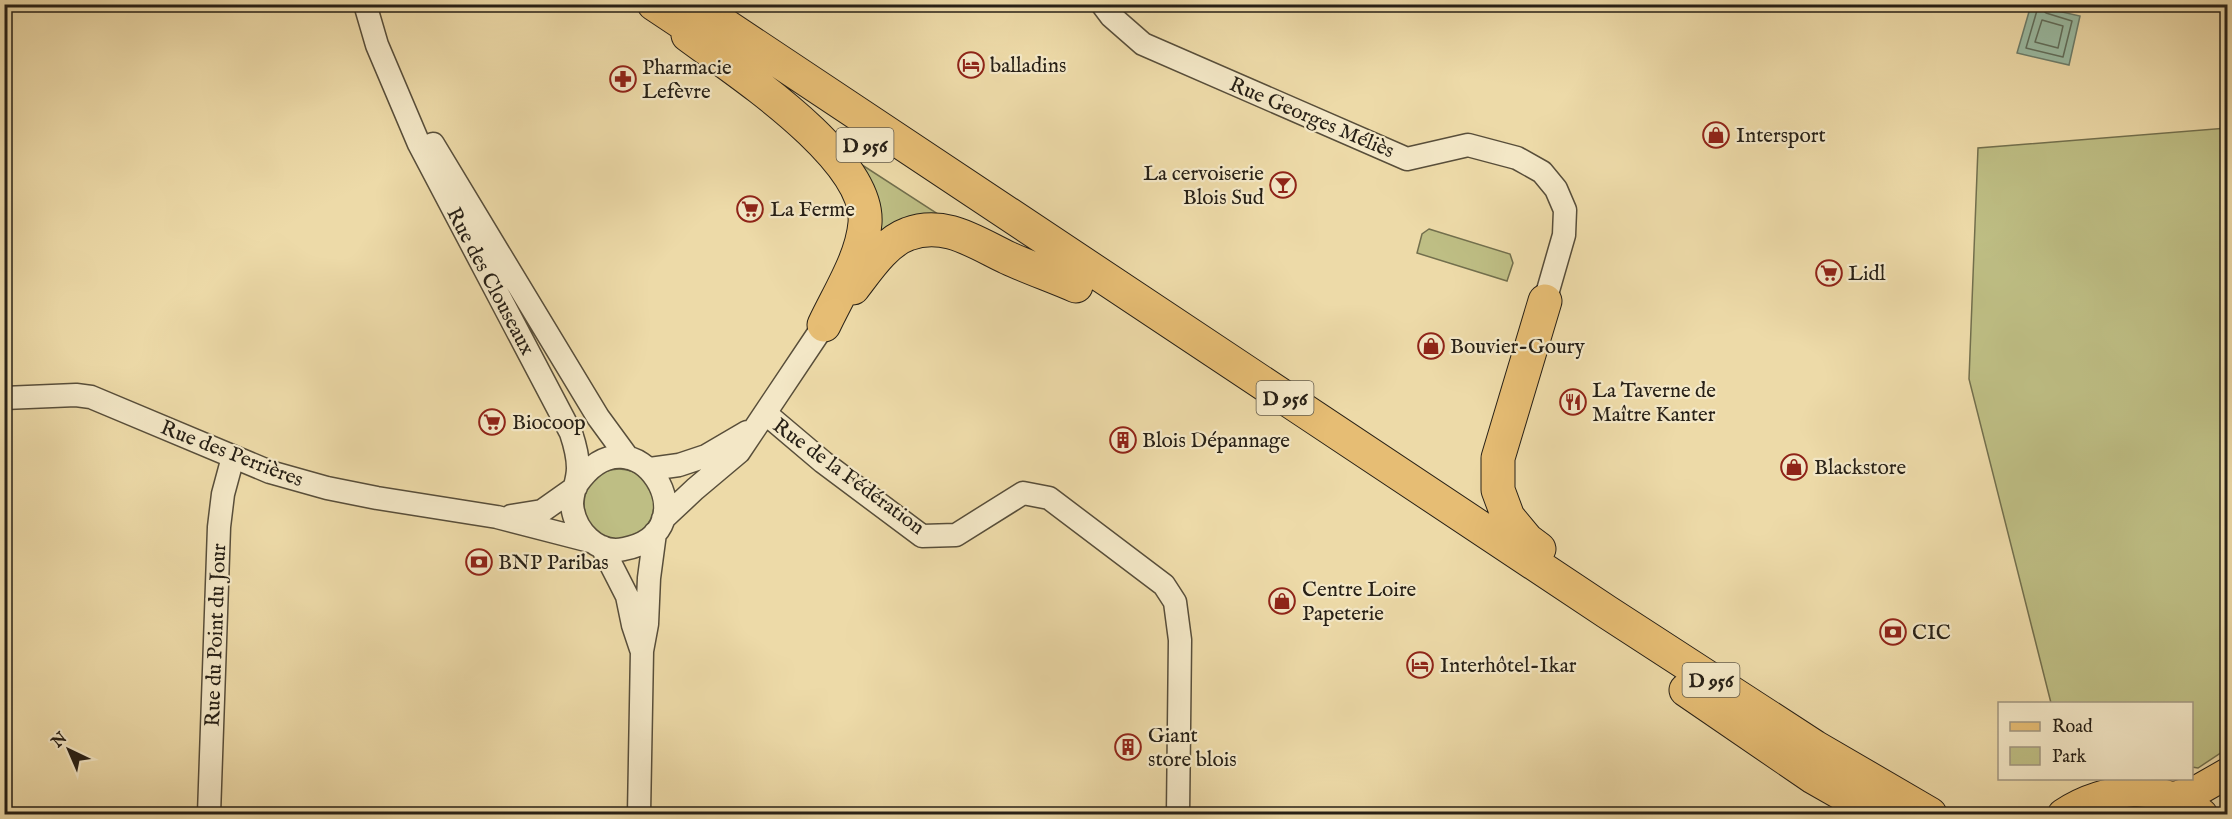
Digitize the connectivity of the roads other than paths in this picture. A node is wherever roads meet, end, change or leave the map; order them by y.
1 (365, 4) edge
2 (648, 4) edge
3 (654, 4) edge
4 (693, 4) edge
5 (712, 4) edge
6 (1102, 4) edge
7 (787, 68) junction
8 (510, 272) junction
9 (1076, 286) junction
10 (1545, 302) joint
11 (824, 325) junction
12 (4, 398) edge
13 (761, 420) junction
14 (233, 457) junction
15 (628, 458) junction
16 (650, 469) junction
17 (576, 485) junction
18 (497, 517) junction
19 (659, 526) junction
20 (596, 544) junction
21 (1607, 612) junction
22 (642, 651) junction
23 (2228, 773) edge
24 (2171, 798) junction
25 (209, 814) edge
26 (639, 814) edge
27 (1178, 814) edge
28 (1878, 814) edge
29 (1930, 814) edge
30 (2063, 814) edge
31 (2202, 814) edge

1 - 8 street, Rue des Clouseaux
2 - 11 highway, D 956
3 - 9 highway, D 956
4 - 7 highway, D 956
5 - 7 highway, D 956
6 - 10 street, Rue Georges Méliès
7 - 21 highway, D 956
8 - 15 street, Rue des Clouseaux
8 - 17 street, Rue des Clouseaux
9 - 11 highway, D 956
9 - 28 highway, D 956
10 - 21 highway
11 - 13 street
12 - 14 street, Rue des Perrières
13 - 16 street
13 - 19 street
13 - 27 street, Rue de la Fédération
14 - 18 street, Rue des Perrières
14 - 25 street, Rue du Point du Jour
15 - 16 street
15 - 17 street
16 - 19 street
17 - 18 street, Rue des Perrières
17 - 20 street
18 - 20 street, Rue des Perrières
19 - 20 street
19 - 22 street
20 - 22 street
21 - 29 highway, D 956
22 - 26 street
23 - 24 main road
24 - 30 main road
24 - 31 main road

